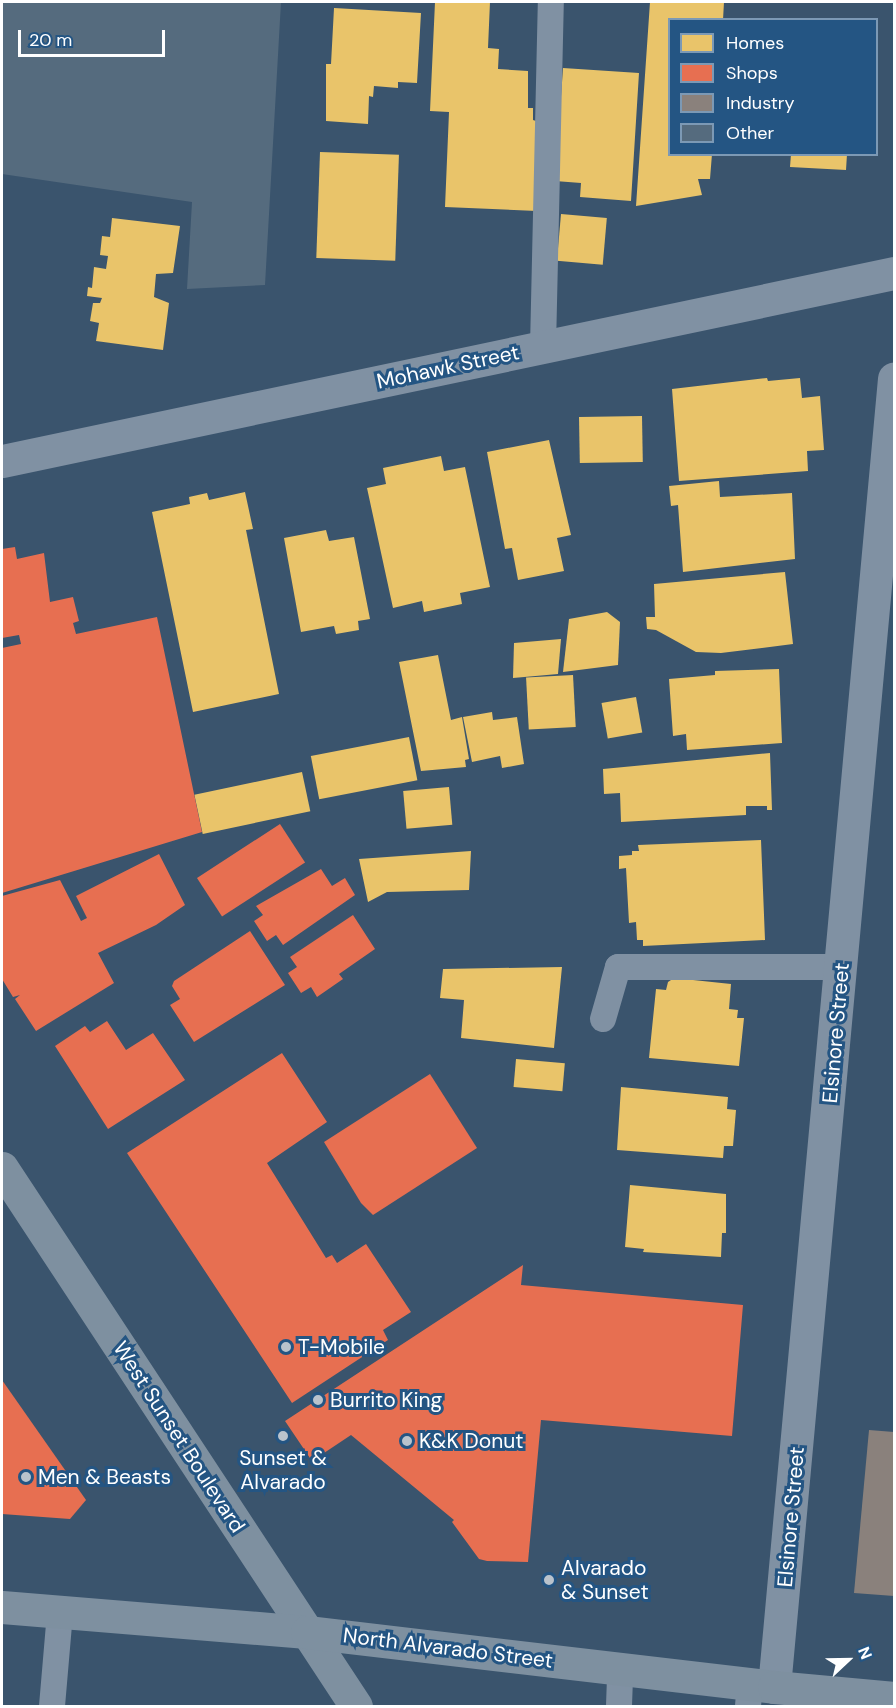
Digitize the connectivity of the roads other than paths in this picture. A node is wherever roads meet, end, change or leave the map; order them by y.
1 (551, 2) edge
2 (894, 273) edge
3 (543, 347) junction
4 (894, 378) edge
5 (2, 461) edge
6 (842, 967) junction
7 (603, 1018) dead end
8 (2, 1167) edge
9 (2, 1607) edge
10 (60, 1612) junction
11 (307, 1632) junction
12 (620, 1669) junction
13 (757, 1693) edge
14 (894, 1698) edge
15 (52, 1707) edge
16 (356, 1707) edge
17 (619, 1707) edge

1 - 3 lane
2 - 3 street, Mohawk Street
3 - 5 street, Mohawk Street
4 - 6 street, Elsinore Street
6 - 7 lane
6 - 13 street, Elsinore Street
8 - 11 main road, West Sunset Boulevard
9 - 10 main road, North Alvarado Street
10 - 11 main road, North Alvarado Street
10 - 15 lane
11 - 12 main road, North Alvarado Street
11 - 16 main road, West Sunset Boulevard
12 - 13 main road, North Alvarado Street
12 - 17 lane
13 - 14 main road, North Alvarado Street

